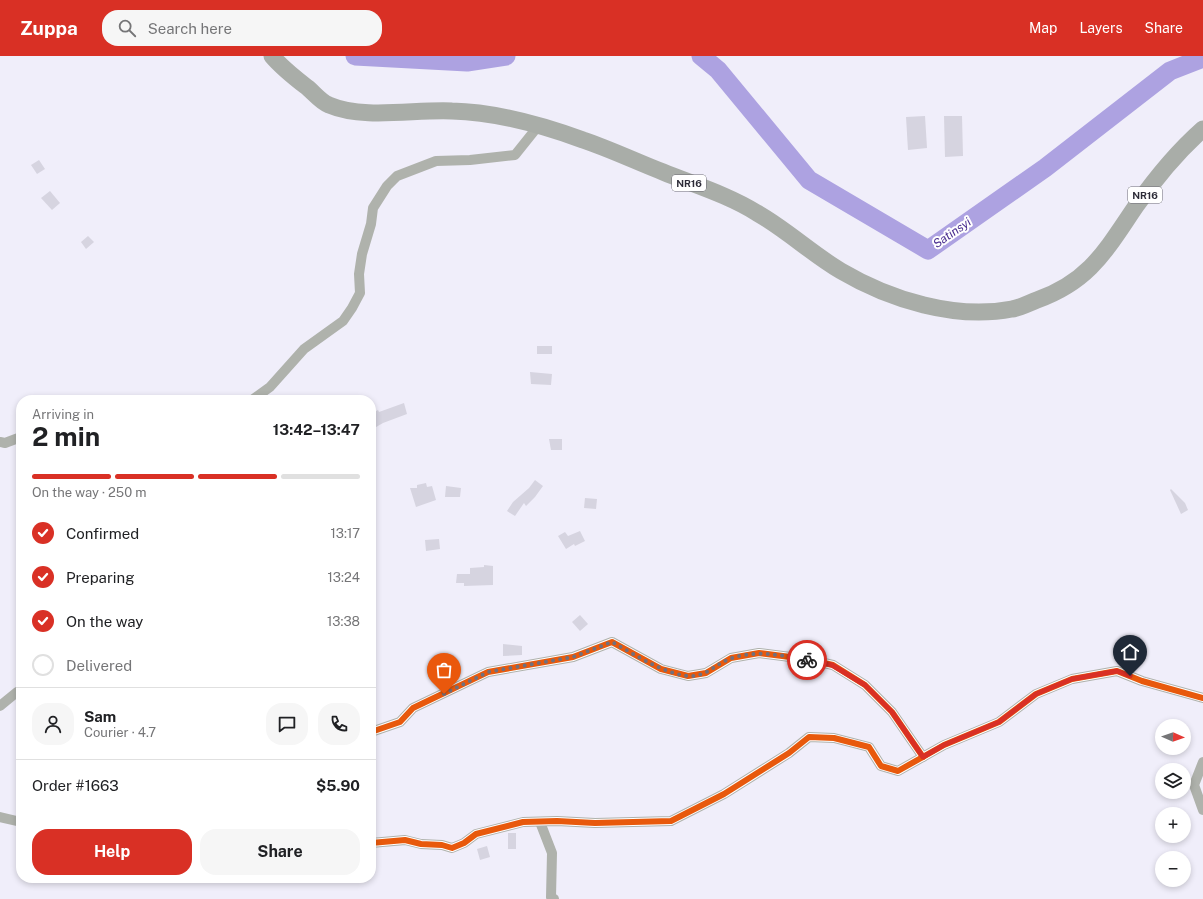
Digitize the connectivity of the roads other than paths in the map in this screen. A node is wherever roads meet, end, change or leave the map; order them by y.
1 (272, 56) edge
2 (539, 125) junction
3 (1203, 129) edge
4 (259, 395) edge
5 (16, 439) edge
6 (0, 442) edge
7 (16, 693) edge
8 (1203, 698) edge
9 (0, 706) edge
10 (376, 730) edge
11 (923, 757) junction
12 (1203, 762) edge
13 (1203, 810) edge
14 (0, 817) edge
15 (16, 821) edge
16 (540, 822) junction
17 (376, 843) edge
18 (554, 899) edge

1 - 2 main road, NR16
2 - 3 main road, NR16
2 - 4 street
5 - 6 street
7 - 9 street
8 - 11 street
10 - 11 street
11 - 16 street
12 - 13 street
14 - 15 street
16 - 17 street
16 - 18 street

